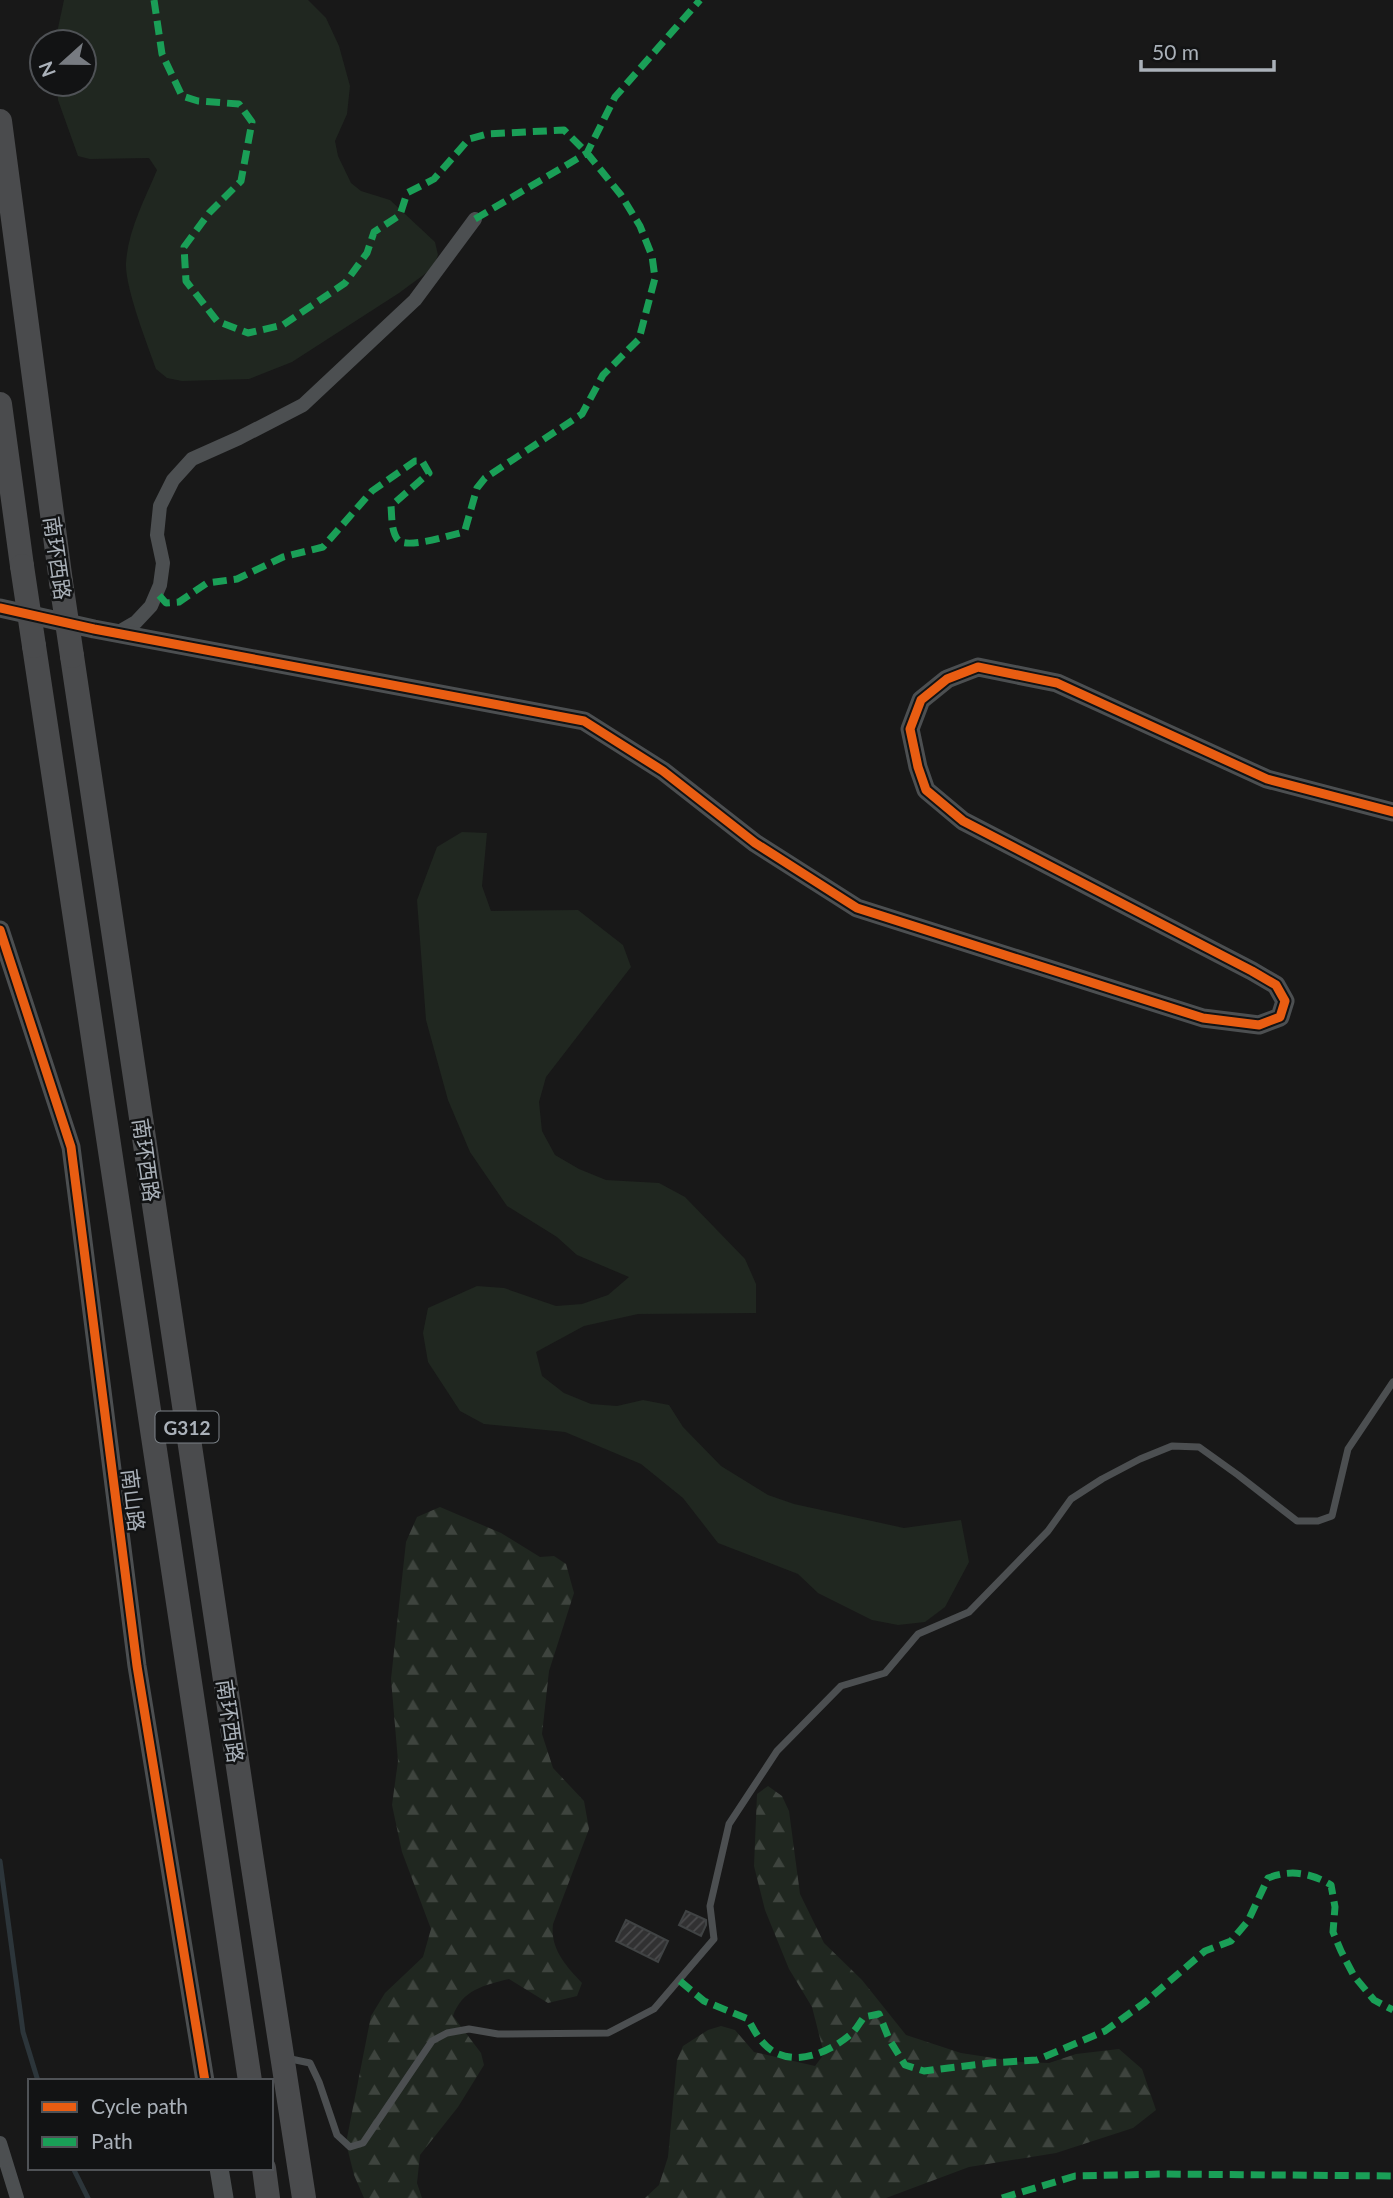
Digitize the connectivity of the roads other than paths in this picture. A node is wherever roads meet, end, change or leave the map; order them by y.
1 (0, 121) edge
2 (475, 219) dead end
3 (0, 404) edge
4 (0, 608) edge
5 (117, 633) junction
6 (1393, 812) edge
7 (0, 930) edge
8 (1393, 1382) edge
9 (282, 2057) junction
10 (205, 2079) edge
11 (250, 2079) edge
12 (0, 2143) edge
13 (219, 2170) edge
14 (264, 2170) edge
15 (17, 2198) edge
16 (224, 2198) edge
17 (268, 2198) edge
18 (304, 2198) edge

1 - 9 highway, 南环西路 / G312, bridge
2 - 5 street
3 - 11 highway, 南环西路 / G312, bridge
4 - 5 street
5 - 6 street
7 - 10 street, 南山路
8 - 9 lane
9 - 18 highway, 南环西路 / G312
12 - 15 street
13 - 16 street
14 - 17 highway

